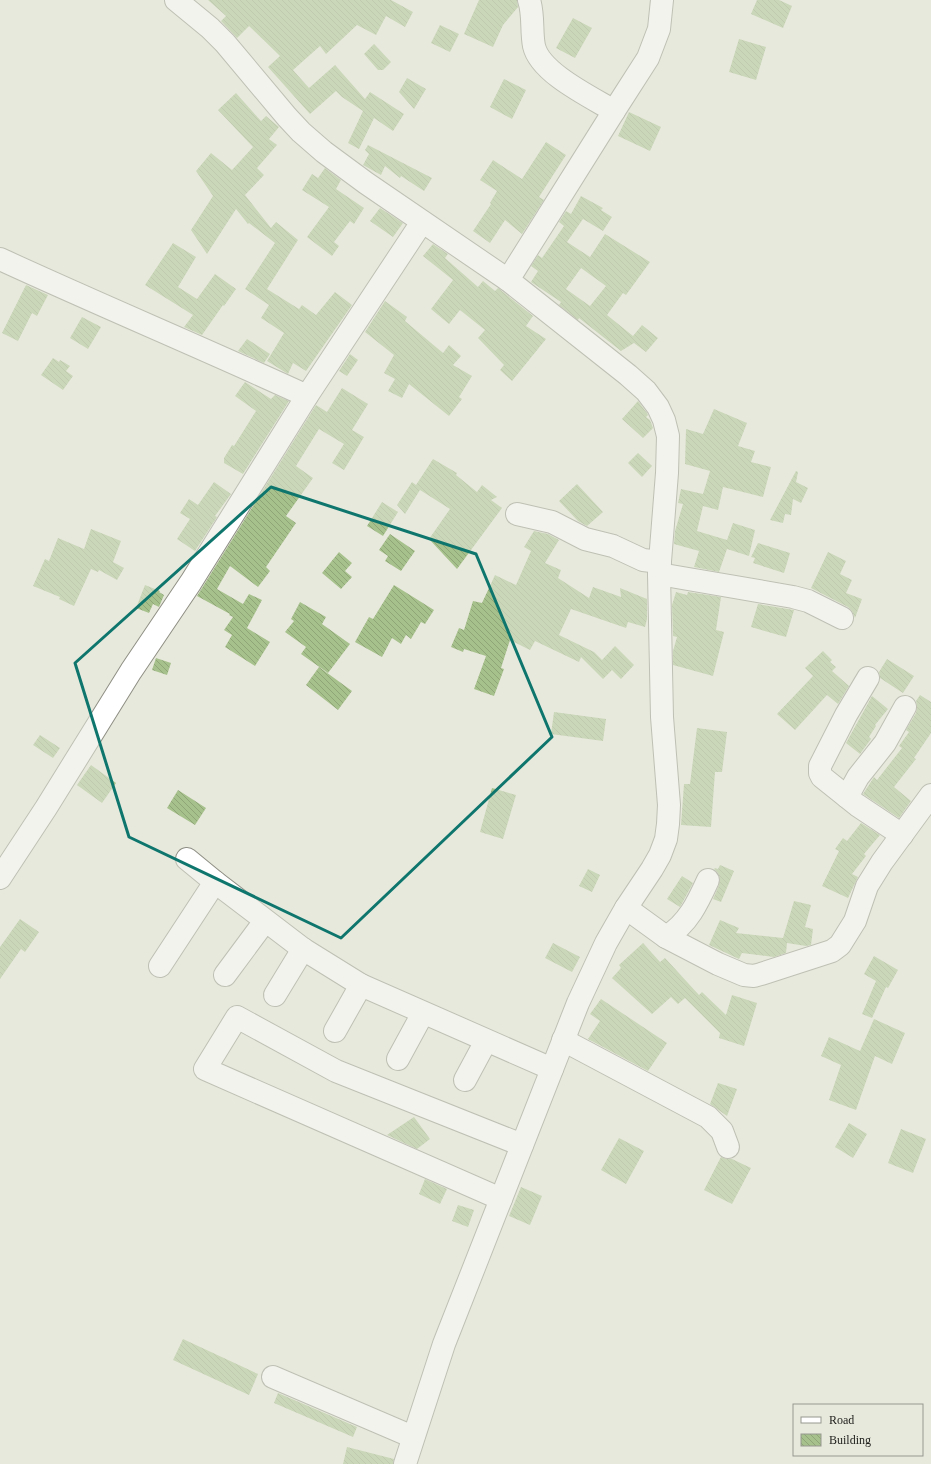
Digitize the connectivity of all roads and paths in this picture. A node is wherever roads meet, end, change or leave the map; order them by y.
1 (176, 0) edge
2 (529, 0) edge
3 (662, 0) edge
4 (614, 111) junction
5 (422, 222) junction
6 (0, 258) edge
7 (508, 280) junction
8 (307, 396) junction
9 (517, 514) dead end
10 (660, 568) junction
11 (842, 618) dead end
12 (868, 678) dead end
13 (905, 707) dead end
14 (931, 795) edge
15 (847, 797) junction
16 (902, 835) junction
17 (187, 859) dead end
18 (0, 878) edge
19 (708, 880) dead end
20 (215, 882) junction
21 (626, 908) junction
22 (265, 921) junction
23 (666, 937) junction
24 (303, 950) junction
25 (160, 966) dead end
26 (225, 975) dead end
27 (361, 985) junction
28 (275, 995) dead end
29 (423, 1013) junction
30 (335, 1031) dead end
31 (563, 1040) junction
32 (486, 1041) junction
33 (398, 1059) dead end
34 (552, 1069) junction
35 (465, 1080) dead end
36 (522, 1145) junction
37 (728, 1147) dead end
38 (501, 1199) junction
39 (273, 1377) dead end
40 (413, 1437) junction
41 (405, 1464) edge

1 - 5 street
2 - 4 street
3 - 4 street
4 - 7 street
5 - 7 street
5 - 8 street
6 - 8 street
7 - 10 street
8 - 18 street
9 - 10 street
10 - 11 street
10 - 21 street
12 - 15 street
13 - 15 street
14 - 16 street
15 - 16 street
16 - 23 street
17 - 20 street
19 - 23 street
20 - 22 street
20 - 25 street
21 - 23 street
21 - 31 street
22 - 24 street
22 - 26 street
24 - 27 street
24 - 28 street
27 - 29 street
27 - 30 street
29 - 32 street
29 - 33 street
31 - 34 street
31 - 37 street
32 - 34 street
32 - 35 street
34 - 36 street
36 - 38 street
36 - 38 street
38 - 40 street
39 - 40 street
40 - 41 street

